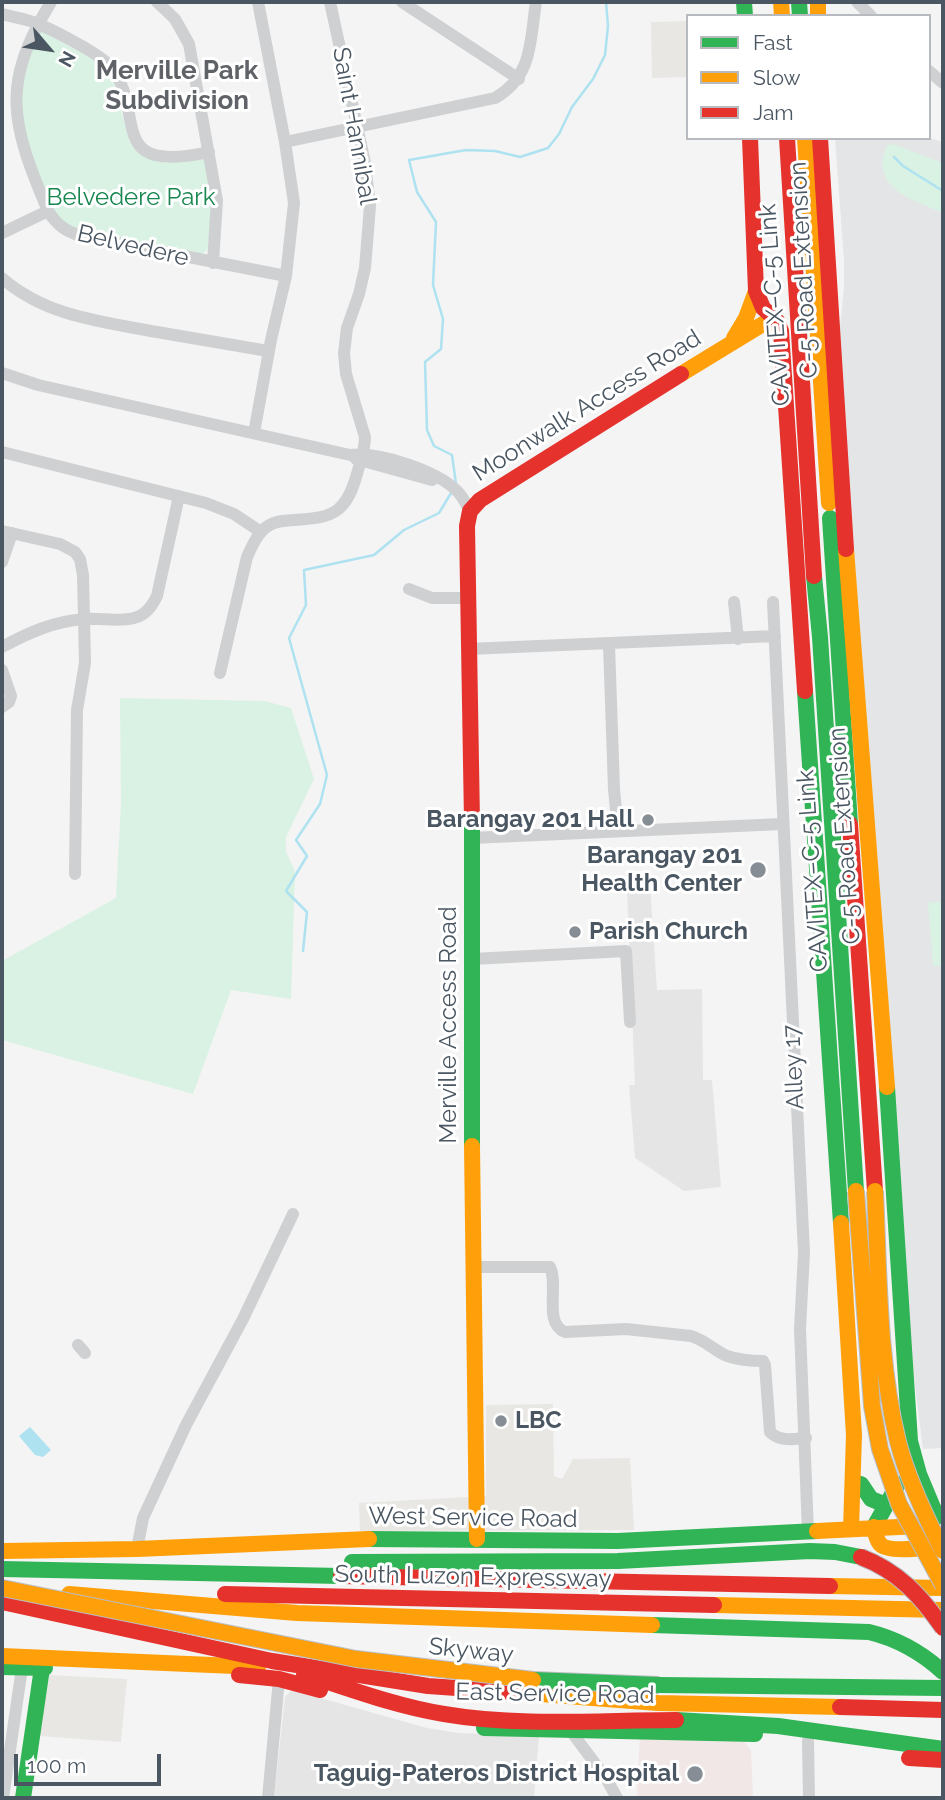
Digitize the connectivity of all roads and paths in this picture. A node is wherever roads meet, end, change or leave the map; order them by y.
1 (51, 2) edge
2 (157, 2) edge
3 (258, 2) edge
4 (330, 2) edge
5 (402, 2) edge
6 (537, 2) edge
7 (2, 14) edge
8 (35, 22) junction
9 (519, 79) junction
10 (357, 128) junction
11 (750, 140) edge
12 (787, 140) edge
13 (805, 140) edge
14 (820, 140) edge
15 (285, 142) junction
16 (208, 152) junction
17 (48, 211) junction
18 (2, 233) edge
19 (212, 263) junction
20 (286, 276) junction
21 (2, 278) edge
22 (757, 291) junction
23 (781, 331) junction
24 (731, 343) junction
25 (268, 351) junction
26 (2, 373) edge
27 (254, 433) junction
28 (2, 452) edge
29 (357, 457) junction
30 (179, 496) junction
31 (470, 511) junction
32 (7, 532) edge
33 (261, 532) junction
34 (2, 562) edge
35 (409, 589) dead end
36 (468, 598) junction
37 (734, 602) dead end
38 (772, 602) dead end
39 (83, 619) junction
40 (775, 636) junction
41 (738, 639) junction
42 (609, 645) junction
43 (2, 647) edge
44 (468, 649) junction
45 (2, 670) edge
46 (220, 673) dead end
47 (2, 707) edge
48 (782, 824) junction
49 (618, 831) junction
50 (472, 838) junction
51 (75, 874) dead end
52 (472, 959) junction
53 (630, 1022) dead end
54 (293, 1214) dead end
55 (474, 1267) junction
56 (854, 1435) junction
57 (806, 1438) junction
58 (910, 1441) junction
59 (861, 1484) junction
60 (886, 1505) junction
61 (942, 1525) edge
62 (864, 1528) junction
63 (808, 1532) junction
64 (477, 1539) junction
65 (137, 1549) junction
66 (943, 1549) edge
67 (2, 1551) edge
68 (2, 1569) edge
69 (278, 1575) junction
70 (940, 1587) edge
71 (2, 1588) edge
72 (2, 1602) edge
73 (943, 1610) edge
74 (943, 1628) edge
75 (2, 1656) edge
76 (2, 1667) edge
77 (22, 1668) junction
78 (42, 1668) junction
79 (943, 1672) edge
80 (279, 1679) junction
81 (943, 1688) edge
82 (850, 1707) junction
83 (943, 1710) edge
84 (943, 1721) edge
85 (755, 1729) junction
86 (570, 1730) junction
87 (808, 1741) junction
88 (943, 1749) edge
89 (943, 1760) edge
90 (3, 1798) edge
91 (23, 1798) edge
92 (268, 1798) edge
93 (617, 1798) edge
94 (809, 1798) edge

1 - 8 street, Belvedere
2 - 16 street
3 - 15 street
4 - 10 street, Saint Hannibal
5 - 9 street
6 - 9 street
7 - 8 street
8 - 16 street
8 - 17 street, Belvedere
9 - 10 street
10 - 15 street
10 - 29 street, Saint Hannibal
11 - 22 main road, C-5 Road Extension
12 - 70 main road, CAVITEX–C-5 Link, bridge
13 - 66 main road, CAVITEX–C-5 Link, bridge
14 - 58 main road, C-5 Road Extension
15 - 20 street
16 - 19 street
17 - 18 street
17 - 19 street, Belvedere
19 - 20 street, Belvedere
20 - 25 street
21 - 25 street
22 - 23 main road, C-5 Road Extension
22 - 24 main road, Moonwalk Access Road
23 - 24 main road, Moonwalk Access Road
23 - 56 main road, C-5 Road Extension
24 - 31 main road, Moonwalk Access Road
25 - 27 street
26 - 27 street
27 - 29 street
28 - 30 street
29 - 31 street
29 - 33 street
30 - 33 street
30 - 39 street
31 - 36 main road, Merville Access Road
32 - 34 street
32 - 39 street
33 - 46 street
35 - 36 street
36 - 44 main road, Merville Access Road
37 - 41 street
38 - 40 street, Alley 17
39 - 43 street
39 - 51 street
40 - 41 street
40 - 48 street, Alley 17
41 - 42 street
42 - 44 street
42 - 49 street
44 - 50 main road, Merville Access Road
45 - 47 street
48 - 49 street
48 - 57 street, Alley 17
49 - 50 street
50 - 52 main road, Merville Access Road
52 - 53 street
52 - 55 main road, Merville Access Road
54 - 65 street
55 - 57 street
55 - 64 main road, Merville Access Road
56 - 59 main road
56 - 62 main road
57 - 63 street, Alley 17
58 - 60 main road
58 - 61 main road, C-5 Road Extension
59 - 60 main road
59 - 62 main road
60 - 62 main road
61 - 62 main road, West Service Road
62 - 63 main road, West Service Road
62 - 66 main road
63 - 64 main road, West Service Road
64 - 65 main road, West Service Road
65 - 67 main road, West Service Road
68 - 69 main road, South Luzon Expressway
69 - 70 main road, South Luzon Expressway
69 - 74 main road, bridge
71 - 73 main road, South Luzon Expressway
71 - 79 main road
71 - 81 main road, Skyway, bridge
72 - 82 main road, Skyway
75 - 85 main road, East Service Road
76 - 77 main road, East Service Road
77 - 78 main road, East Service Road
77 - 90 street
78 - 80 main road, East Service Road
78 - 91 main road
80 - 86 main road, East Service Road
80 - 92 street
82 - 83 main road, Skyway
82 - 84 main road, Skyway
85 - 86 main road, East Service Road
85 - 87 main road, East Service Road
85 - 88 main road, East Service Road
86 - 93 street
87 - 89 main road, East Service Road
87 - 94 street

